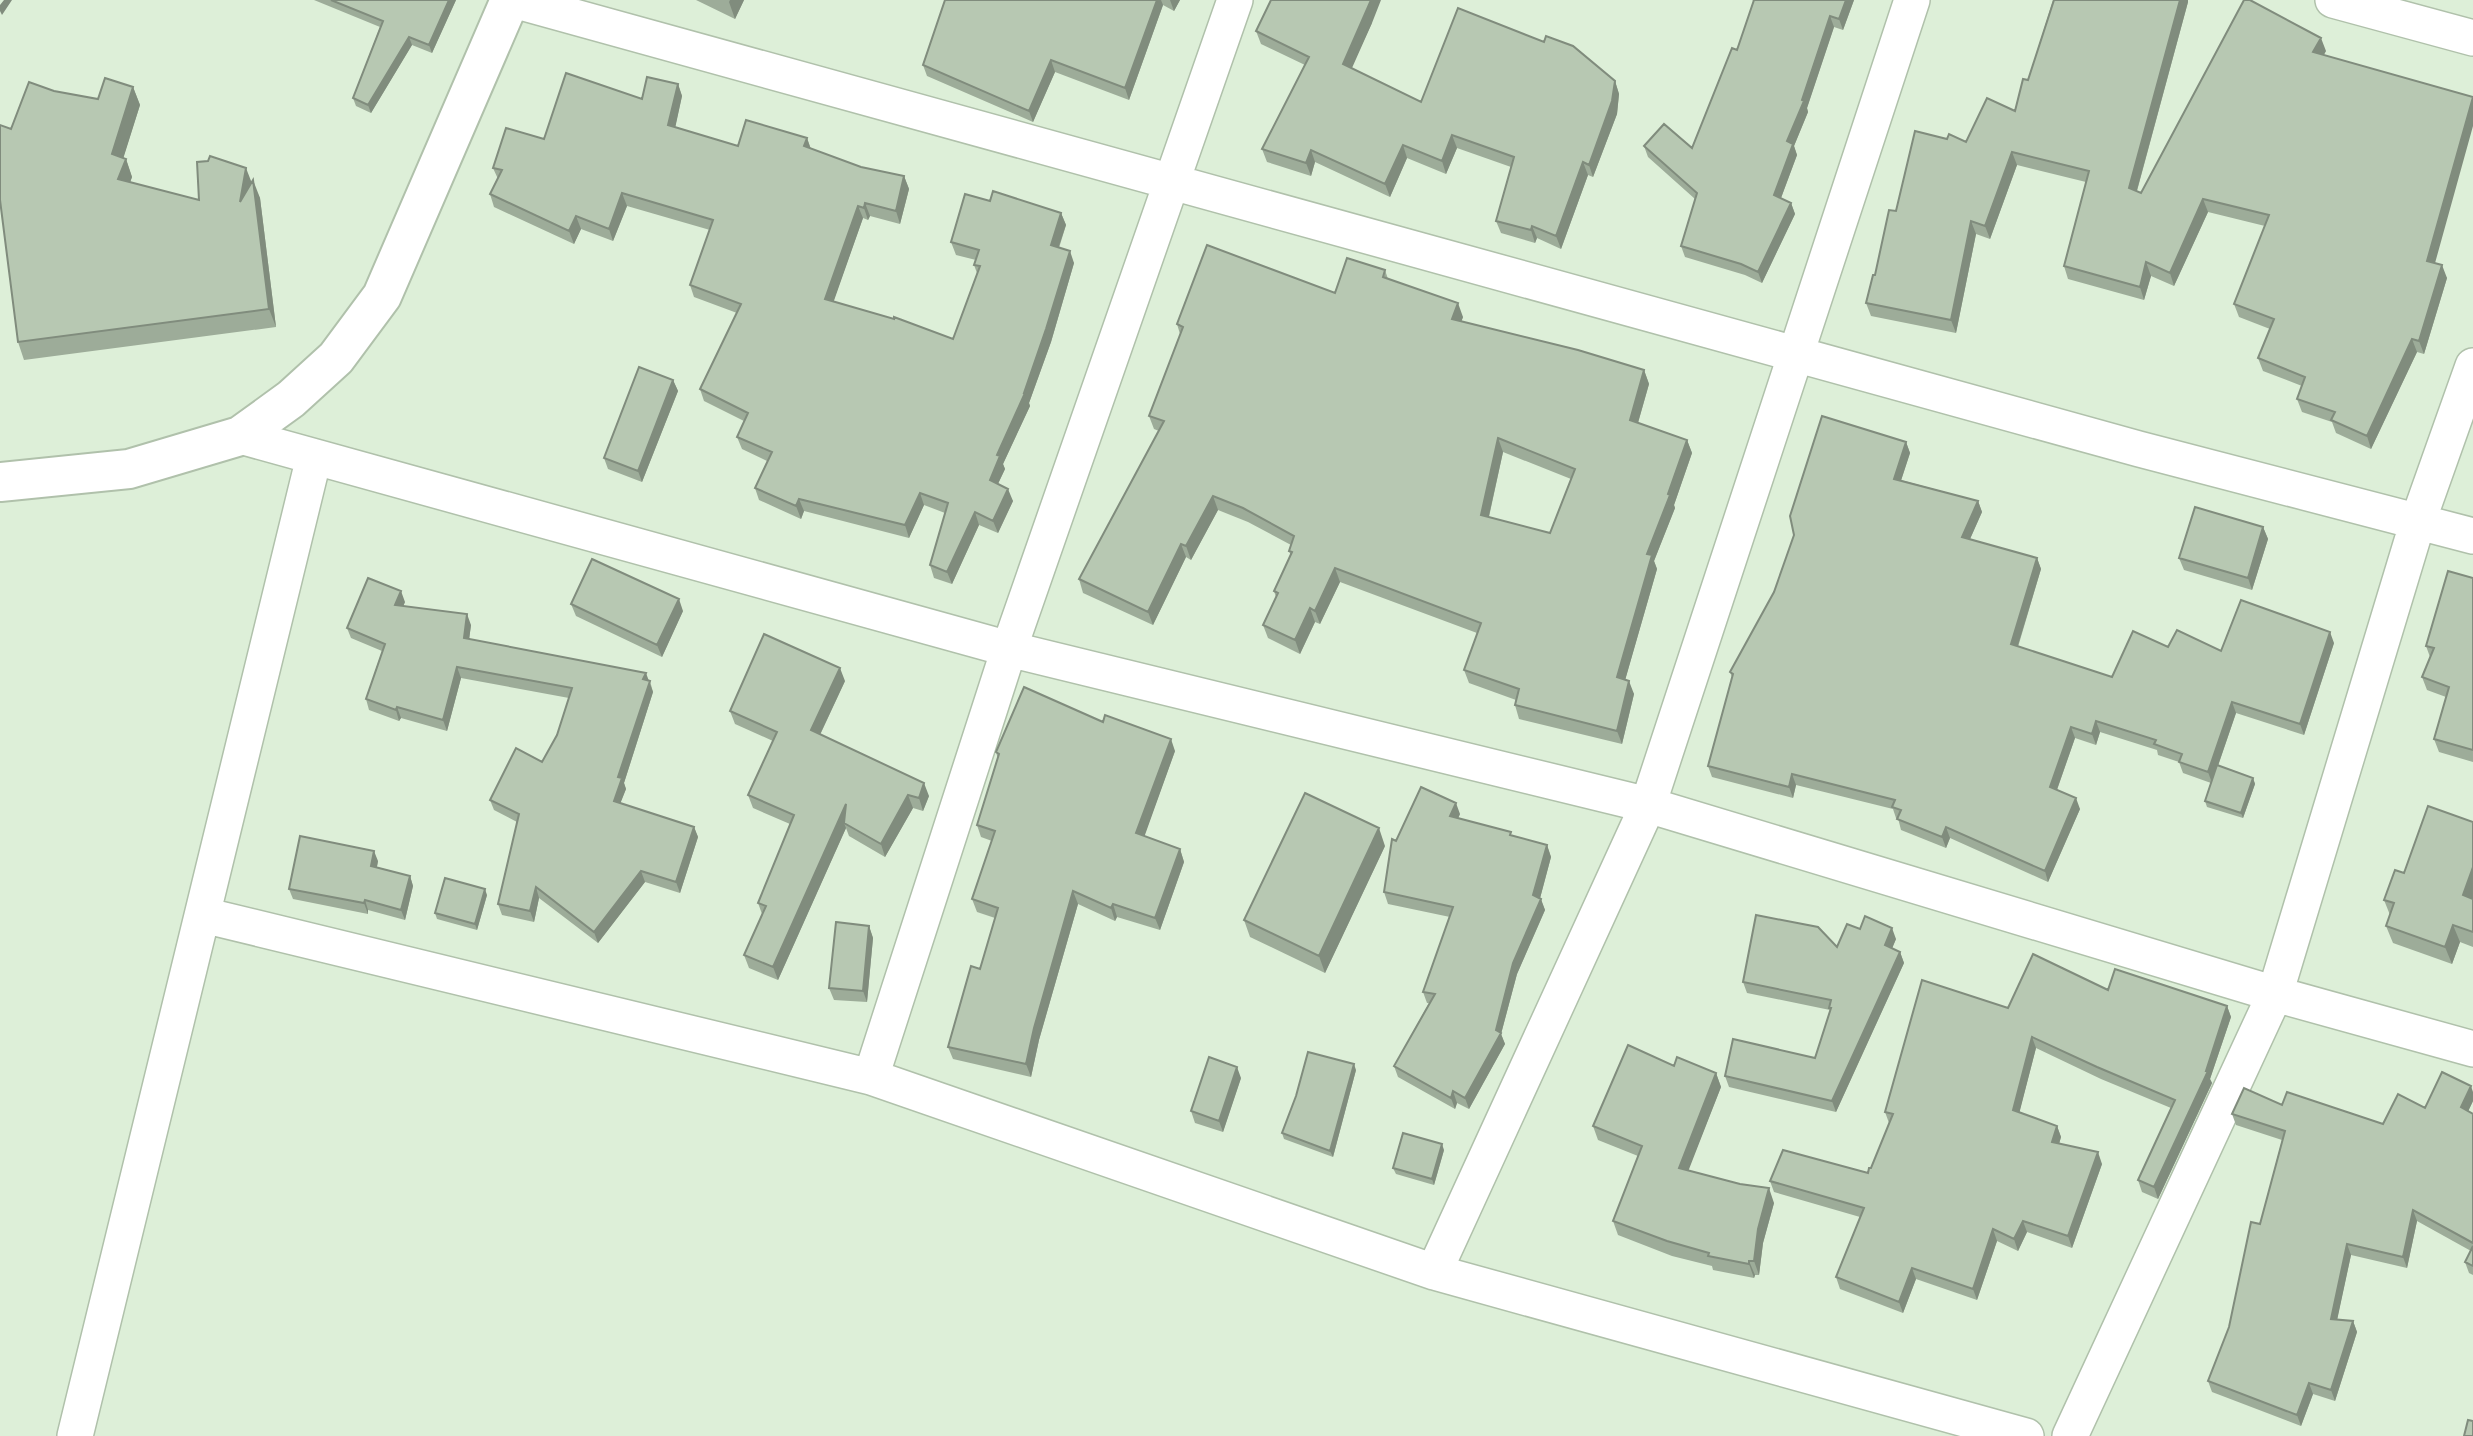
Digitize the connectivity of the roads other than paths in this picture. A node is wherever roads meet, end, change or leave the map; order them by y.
1 (511, 0) edge
2 (1235, 0) edge
3 (1912, 0) edge
4 (2333, 0) edge
5 (2473, 38) edge
6 (1172, 182) junction
7 (1797, 355) junction
8 (2473, 366) edge
9 (240, 436) junction
10 (314, 457) junction
11 (0, 482) edge
12 (2418, 521) junction
13 (2473, 536) edge
14 (1009, 649) junction
15 (1648, 805) junction
16 (202, 915) junction
17 (2275, 994) junction
18 (2473, 1049) edge
19 (871, 1077) junction
20 (1434, 1272) junction
21 (75, 1436) edge
22 (2026, 1436) edge
23 (2070, 1436) edge

1 - 6 street
1 - 9 street
2 - 6 street
3 - 7 street
4 - 5 street
6 - 7 street
6 - 14 street
7 - 12 street
7 - 15 street
8 - 12 street
9 - 10 street
9 - 11 street
10 - 14 street
10 - 16 street
12 - 13 street
12 - 17 street
14 - 15 street
14 - 19 street
15 - 17 street
15 - 20 street
16 - 19 street
16 - 21 street
17 - 18 street
17 - 23 street
19 - 20 street
20 - 22 street

